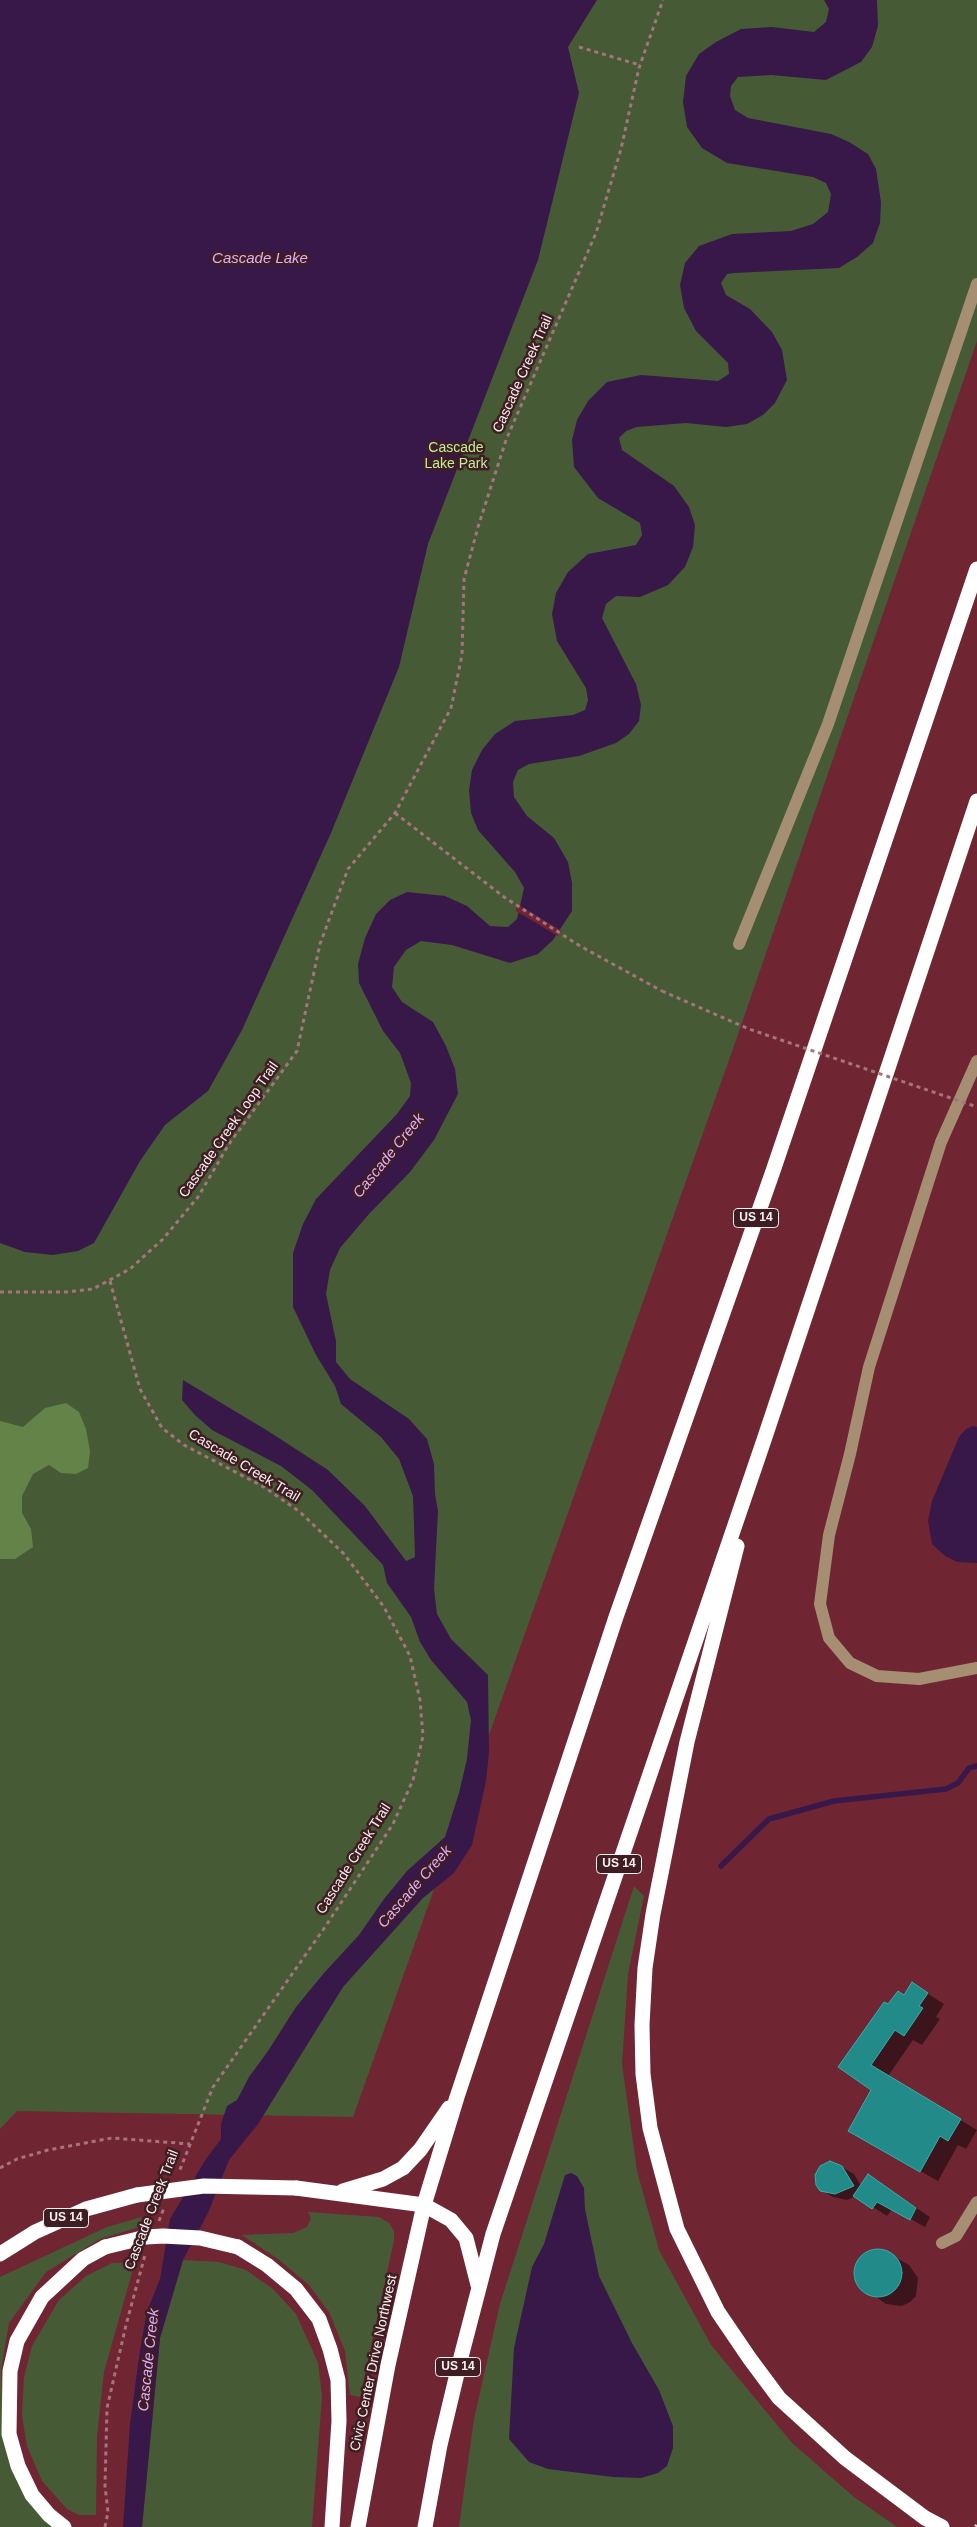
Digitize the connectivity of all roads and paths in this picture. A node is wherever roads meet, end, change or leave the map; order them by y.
1 (663, 0) edge
2 (580, 47) dead end
3 (640, 65) junction
4 (977, 284) edge
5 (976, 573) edge
6 (977, 801) edge
7 (395, 813) junction
8 (739, 944) dead end
9 (977, 1061) edge
10 (977, 1107) edge
11 (110, 1281) junction
12 (0, 1292) edge
13 (764, 1440) junction
14 (977, 1668) edge
15 (457, 2097) junction
16 (190, 2144) junction
17 (0, 2168) edge
18 (176, 2180) dead end
19 (339, 2192) junction
20 (977, 2202) edge
21 (165, 2206) dead end
22 (424, 2206) junction
23 (158, 2224) dead end
24 (942, 2243) dead end
25 (147, 2250) dead end
26 (0, 2254) edge
27 (479, 2289) junction
28 (64, 2527) edge
29 (105, 2527) edge
30 (332, 2527) edge
31 (358, 2527) edge
32 (426, 2527) edge
33 (942, 2527) edge

1 - 3 path, Cascade Creek Trail
2 - 3 path
3 - 7 path, Cascade Creek Trail
4 - 8 lane
5 - 15 highway, US 14
6 - 13 highway, US 14
7 - 10 path, bridge
7 - 11 path, Cascade Creek Loop Trail
9 - 14 lane
11 - 12 path, Cascade Creek Loop Trail
11 - 16 path, Cascade Creek Trail
13 - 27 highway, US 14
13 - 33 highway
15 - 19 highway, US 14
15 - 22 highway, Civic Center Drive Northwest
16 - 17 path
16 - 18 path, Cascade Creek Trail
19 - 22 highway
19 - 26 highway, US 14, bridge
20 - 24 lane
21 - 23 path, Cascade Creek Trail
22 - 27 highway
22 - 31 highway, Civic Center Drive Northwest
25 - 29 path, Cascade Creek Trail
27 - 32 highway, US 14
28 - 30 highway, bridge

